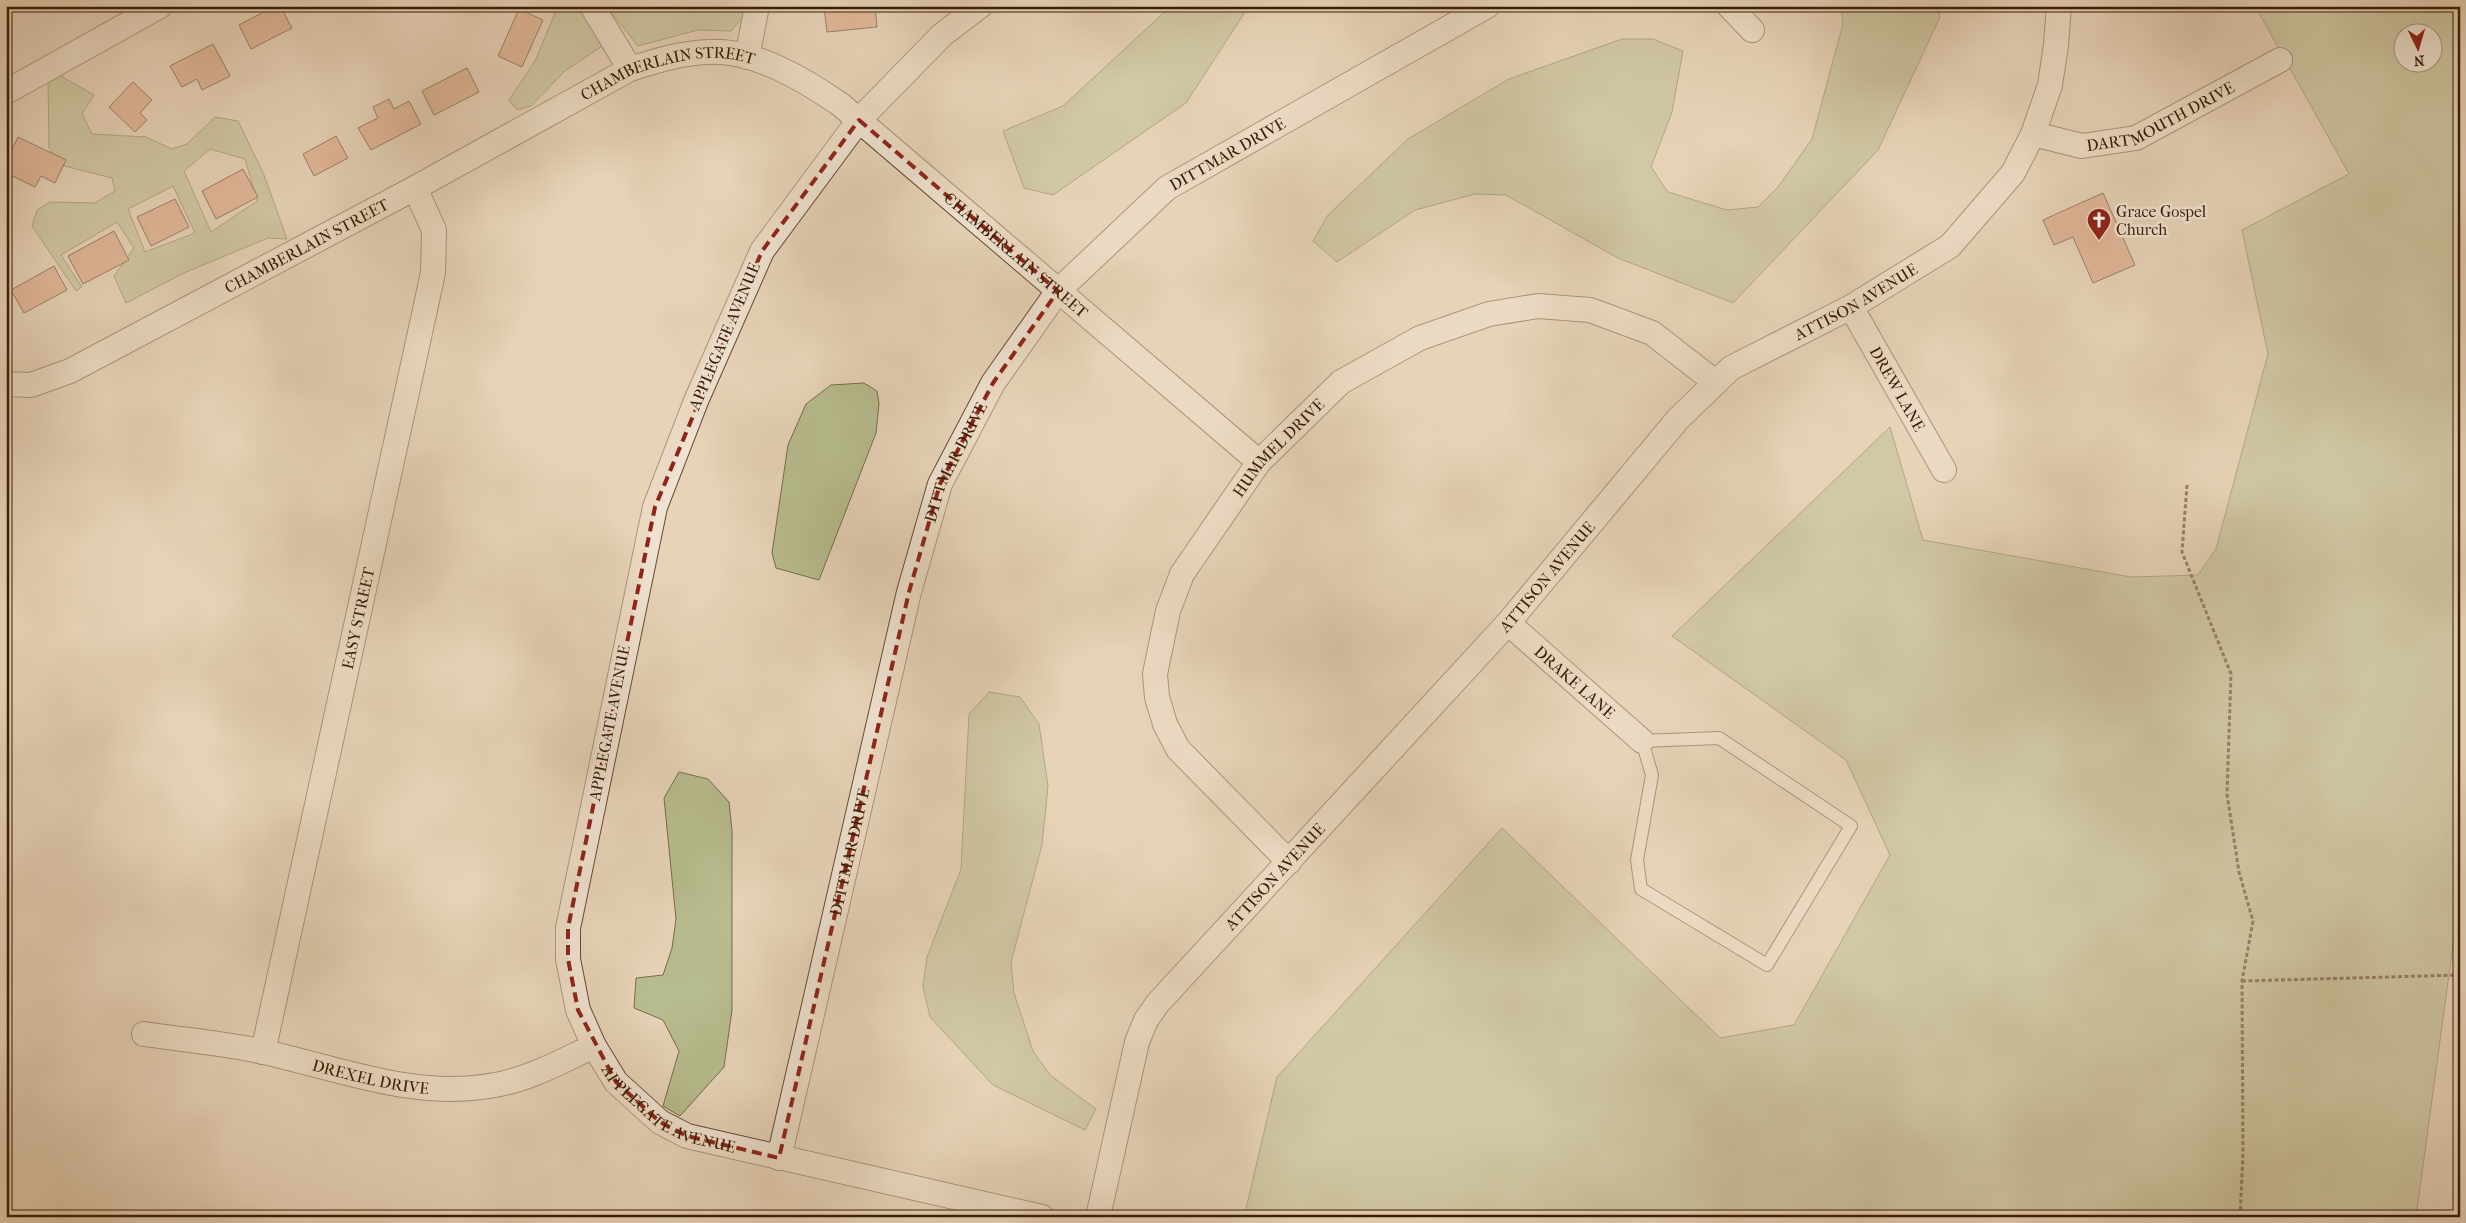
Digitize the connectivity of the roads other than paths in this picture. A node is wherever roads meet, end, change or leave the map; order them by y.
1 (160, 6) edge
2 (592, 6) edge
3 (757, 6) edge
4 (980, 6) edge
5 (1487, 6) edge
6 (1729, 6) edge
7 (2059, 6) edge
8 (1752, 30) dead end
9 (747, 57) junction
10 (2280, 60) dead end
11 (630, 69) junction
12 (6, 92) edge
13 (859, 120) junction
14 (2033, 134) junction
15 (415, 188) junction
16 (1058, 291) junction
17 (1851, 307) junction
18 (1715, 382) junction
19 (6, 384) edge
20 (1259, 462) junction
21 (1944, 470) dead end
22 (1508, 623) junction
23 (1642, 741) junction
24 (1289, 862) junction
25 (144, 1034) dead end
26 (594, 1046) junction
27 (263, 1052) junction
28 (779, 1158) junction
29 (1042, 1217) edge
30 (1098, 1217) edge

1 - 12 street
2 - 11 street
3 - 9 street
4 - 13 street, APPLEGATE AVENUE
5 - 16 street, DITTMAR DRIVE
6 - 8 street
7 - 14 street, ATTISON AVENUE
9 - 11 street, CHAMBERLAIN STREET
9 - 13 street, CHAMBERLAIN STREET
10 - 14 street, DARTMOUTH DRIVE
11 - 15 street, CHAMBERLAIN STREET
13 - 16 street, CHAMBERLAIN STREET
13 - 26 street, APPLEGATE AVENUE
14 - 17 street, ATTISON AVENUE
15 - 19 street, CHAMBERLAIN STREET
15 - 27 street, EASY STREET
16 - 20 street, CHAMBERLAIN STREET
16 - 28 street, DITTMAR DRIVE
17 - 18 street, ATTISON AVENUE
17 - 21 street, DREW LANE
18 - 20 street, HUMMEL DRIVE
18 - 22 street, ATTISON AVENUE
20 - 24 street, HUMMEL DRIVE
22 - 23 street, DRAKE LANE
22 - 24 street, ATTISON AVENUE
23 - 23 lane
24 - 30 street, ATTISON AVENUE
25 - 27 street, DREXEL DRIVE
26 - 27 street, DREXEL DRIVE
26 - 28 street, APPLEGATE AVENUE
28 - 29 street, APPLEGATE AVENUE

